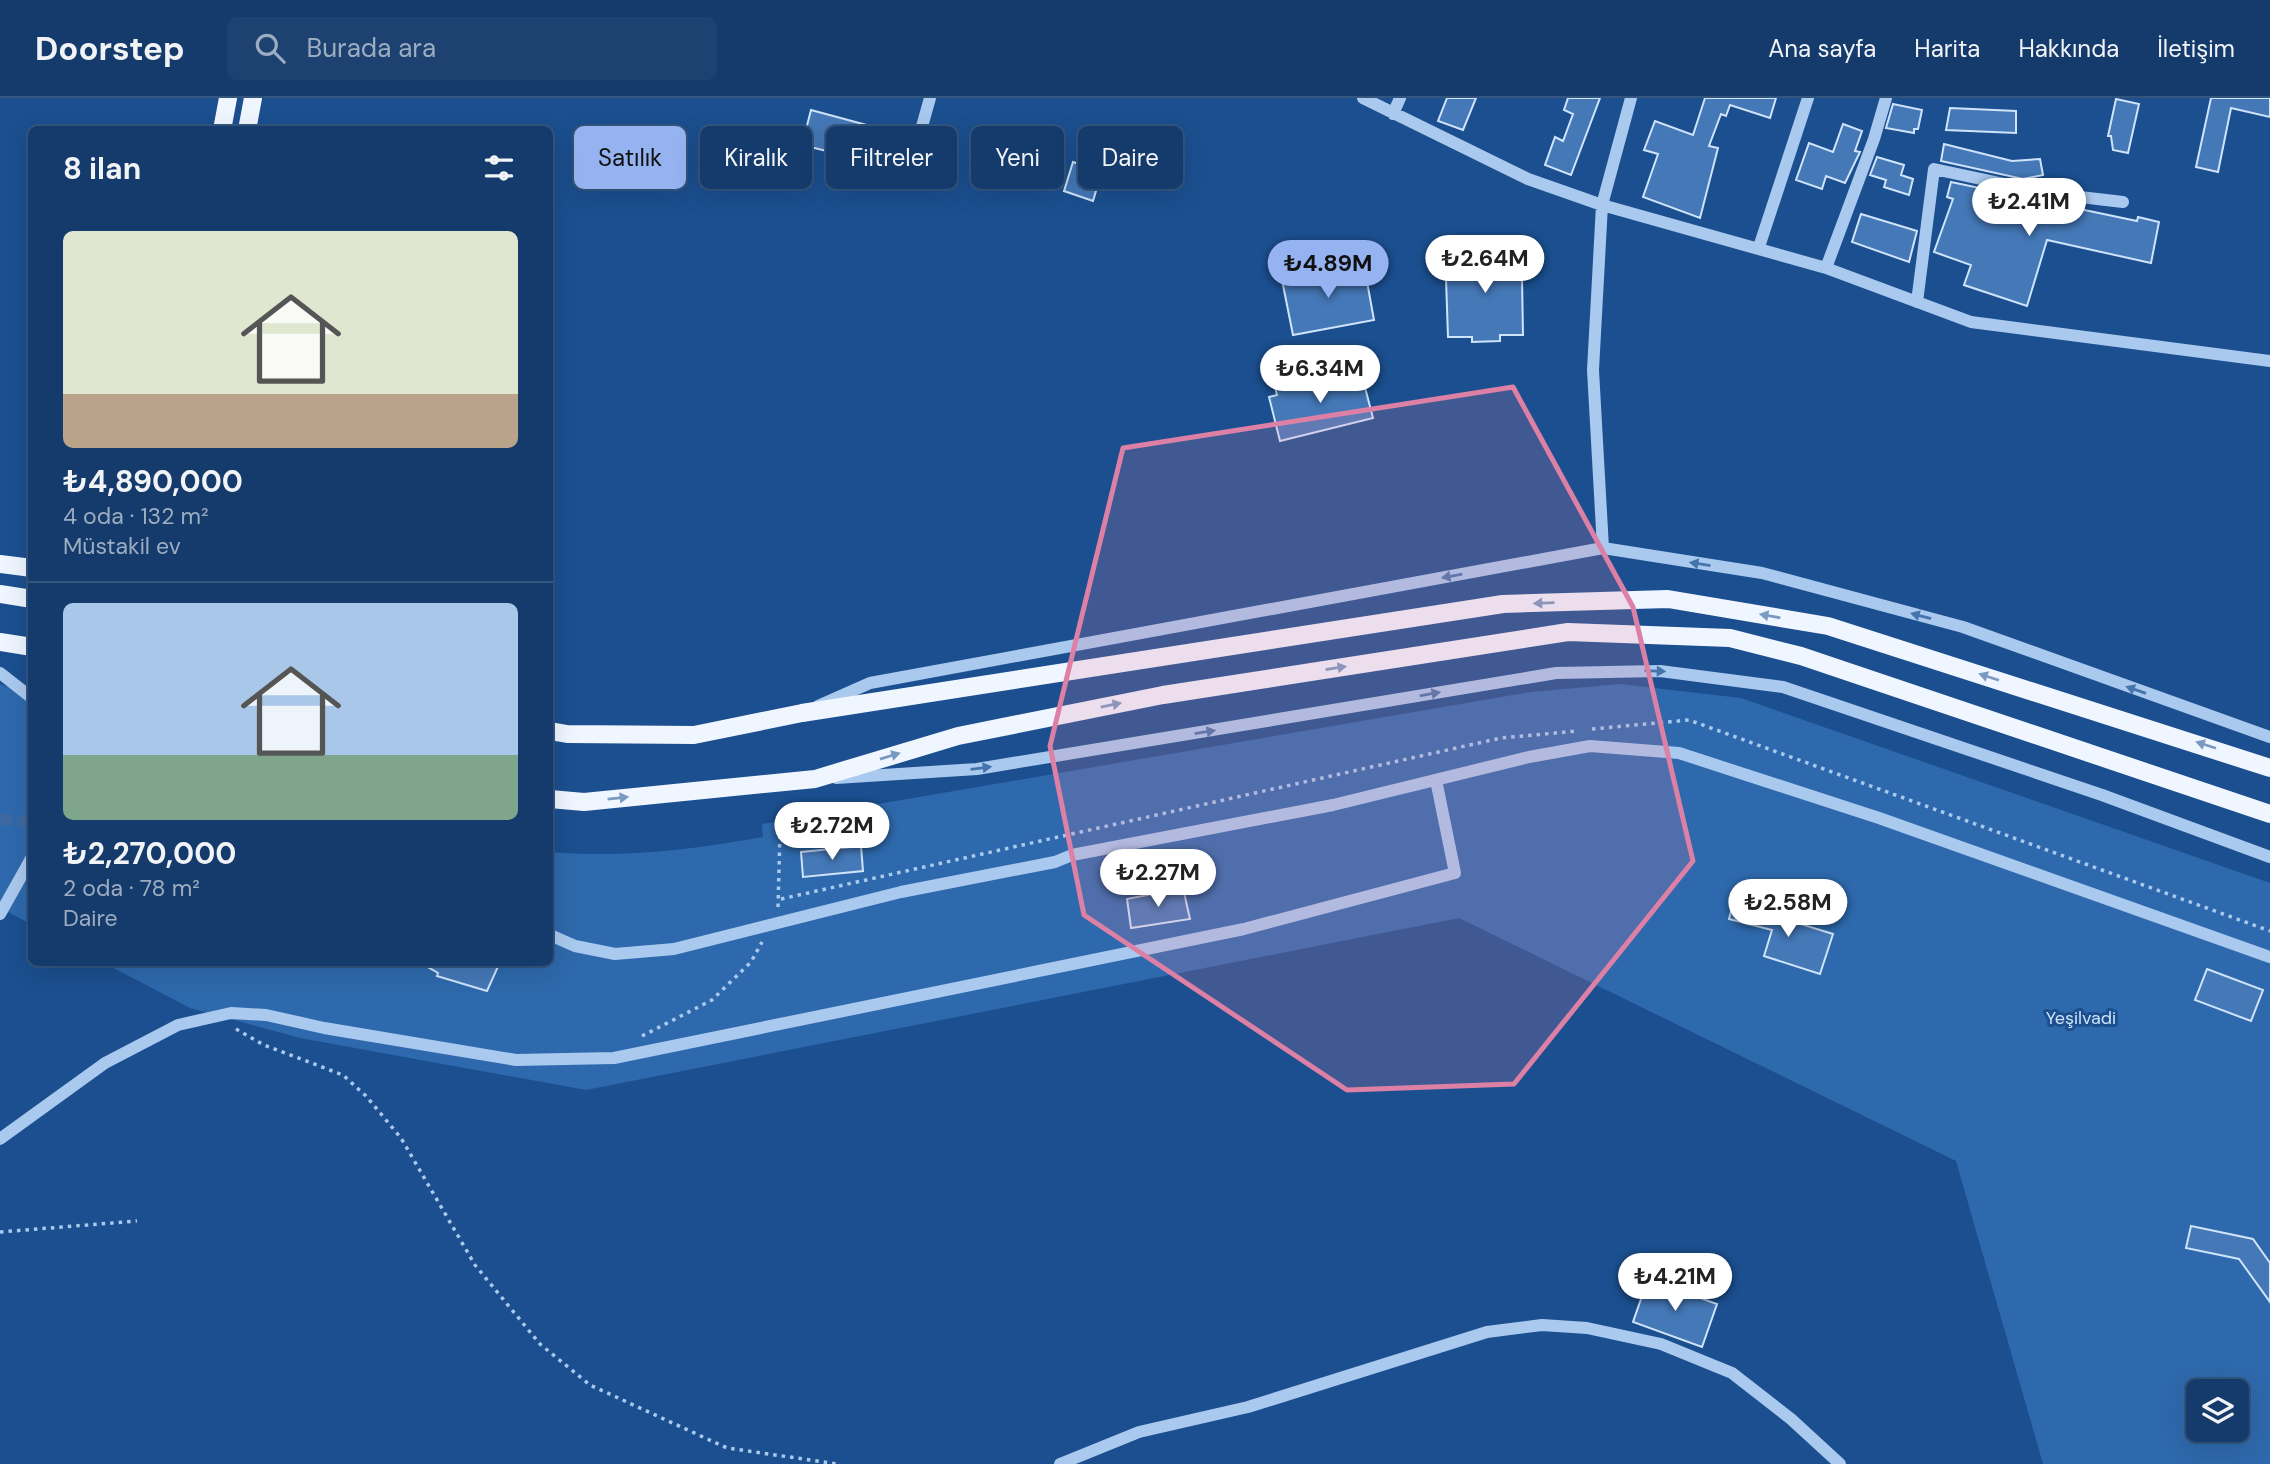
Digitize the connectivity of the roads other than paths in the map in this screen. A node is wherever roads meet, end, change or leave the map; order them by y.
1 (228, 98) edge
2 (253, 98) edge
3 (930, 98) edge
4 (1363, 98) edge
5 (1400, 98) edge
6 (1631, 98) edge
7 (1808, 98) edge
8 (1886, 98) edge
9 (1394, 114) junction
10 (223, 126) edge
11 (248, 126) edge
12 (922, 126) edge
13 (2123, 202) dead end
14 (1602, 205) junction
15 (1759, 247) junction
16 (1826, 268) junction
17 (1917, 302) junction
18 (2270, 361) edge
19 (1603, 548) junction
20 (0, 564) edge
21 (28, 568) edge
22 (0, 594) edge
23 (28, 598) edge
24 (0, 642) edge
25 (28, 646) edge
26 (0, 673) edge
27 (28, 695) edge
28 (802, 713) junction
29 (553, 732) edge
30 (2270, 737) edge
31 (2270, 768) edge
32 (815, 779) junction
33 (1436, 780) junction
34 (553, 799) edge
35 (2270, 814) edge
36 (2270, 857) edge
37 (28, 863) edge
38 (0, 914) edge
39 (553, 936) edge
40 (2270, 957) edge
41 (0, 1139) edge
42 (1060, 1464) edge
43 (1840, 1464) edge

1 - 10 main road
2 - 11 main road
3 - 12 street
4 - 9 street
5 - 9 street
6 - 14 street
7 - 15 street
8 - 16 street
9 - 14 street
13 - 17 street
14 - 15 street
14 - 19 street
15 - 16 street
16 - 17 street
17 - 18 street
19 -> 28 street
30 -> 19 street
20 - 21 main road
22 - 23 main road
24 - 25 main road
26 - 27 street
28 - 29 main road
31 -> 28 main road
34 -> 32 main road
32 -> 35 main road
32 -> 36 street
33 - 39 street
33 - 40 street
33 - 41 street
37 - 38 street
42 - 43 street

